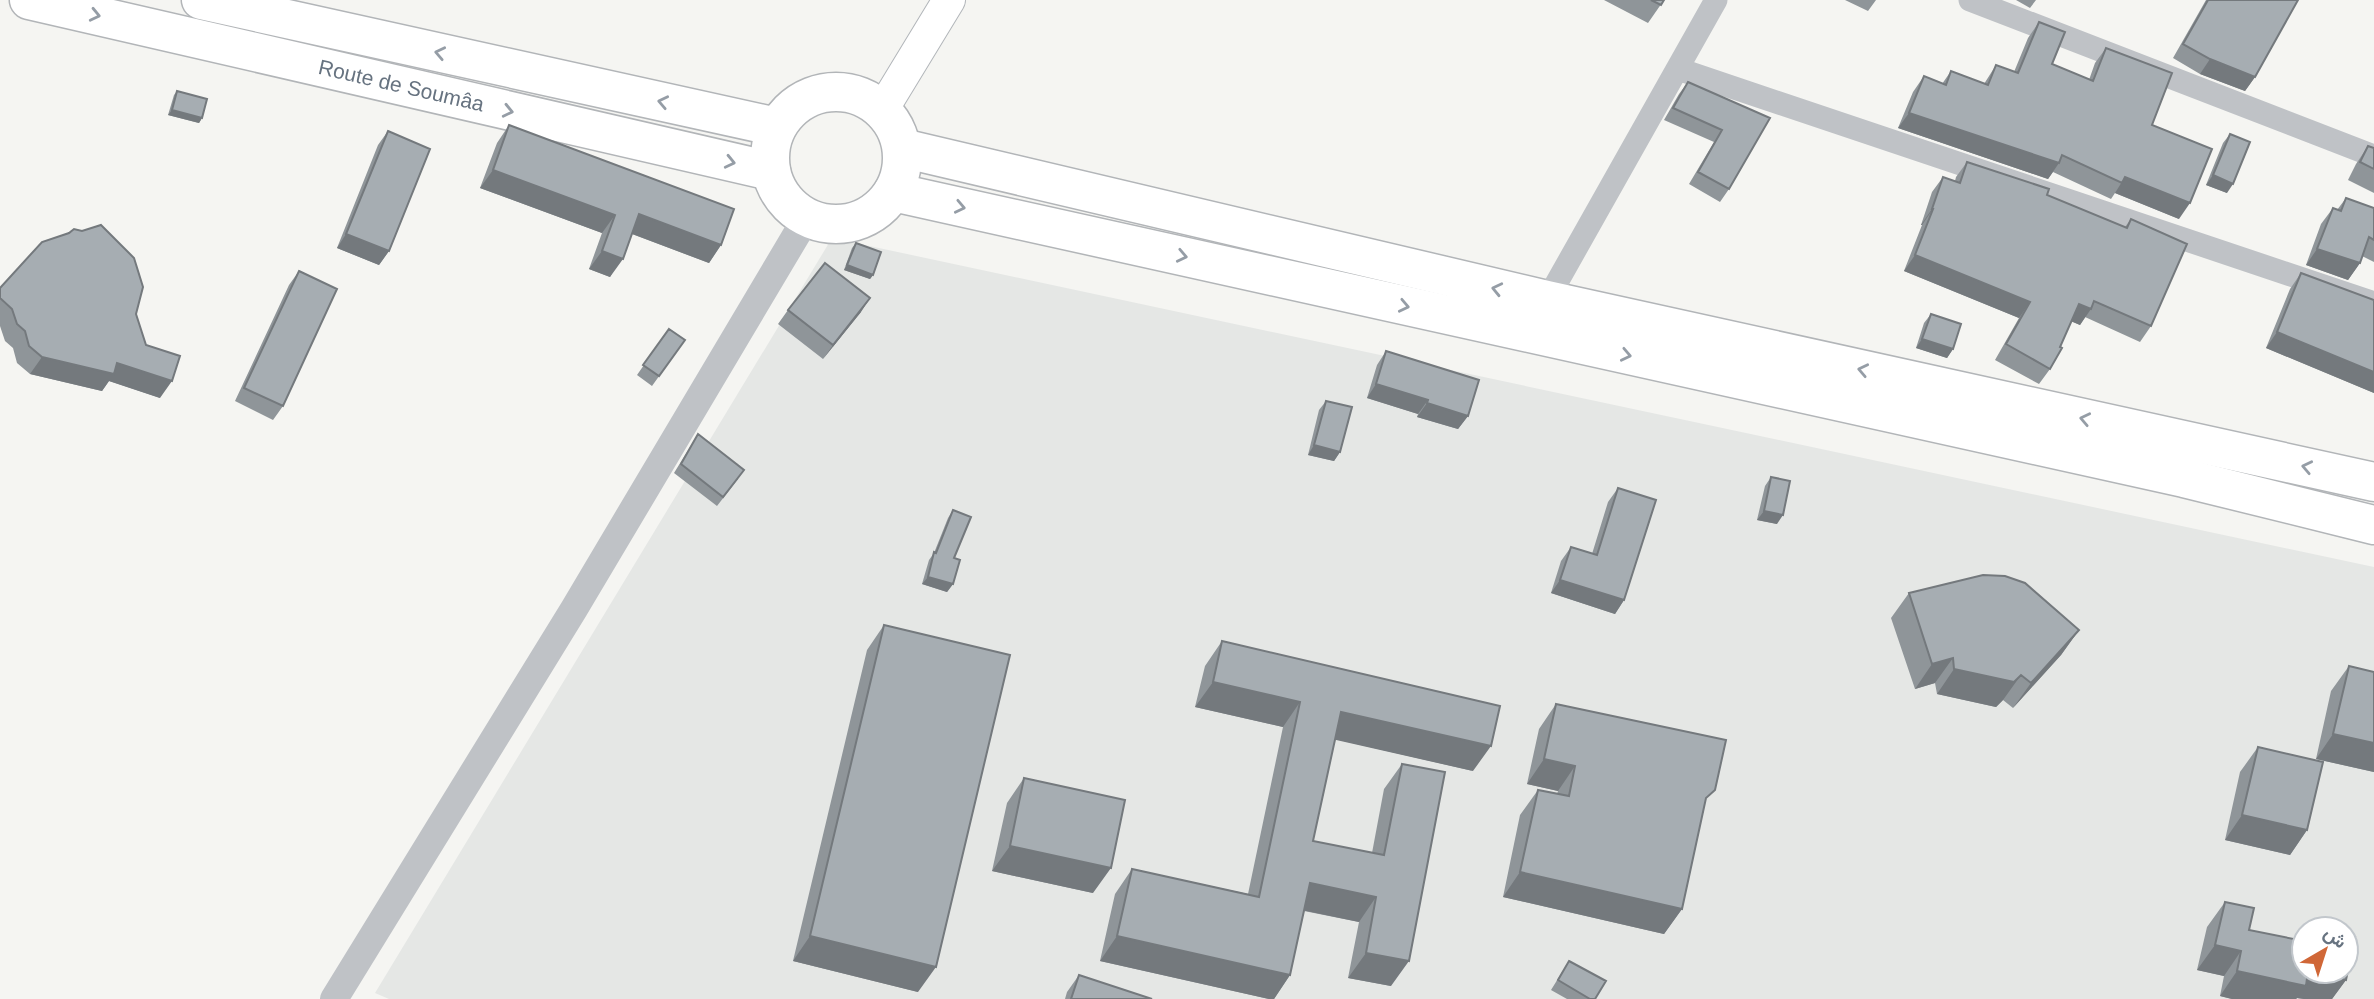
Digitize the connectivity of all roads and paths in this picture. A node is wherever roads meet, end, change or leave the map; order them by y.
1 (29, 0) edge
2 (201, 0) edge
3 (949, 0) edge
4 (1716, 0) edge
5 (1970, 0) edge
6 (1678, 69) junction
7 (882, 110) junction
8 (777, 127) junction
9 (902, 148) junction
10 (2374, 156) edge
11 (771, 172) junction
12 (893, 192) junction
13 (807, 217) junction
14 (1547, 300) junction
15 (2374, 303) edge
16 (2374, 482) edge
17 (2374, 525) edge
18 (334, 999) edge

1 -> 11 highway, Route de Soumâa
8 -> 2 highway
3 - 7 main road
4 - 6 street
5 - 10 street
6 - 14 street
6 - 15 street
7 - 8 highway
7 - 9 highway
8 - 11 highway
9 - 12 highway
14 -> 9 highway
11 - 13 highway
12 - 13 highway
12 -> 17 highway
13 - 18 street
16 -> 14 highway

